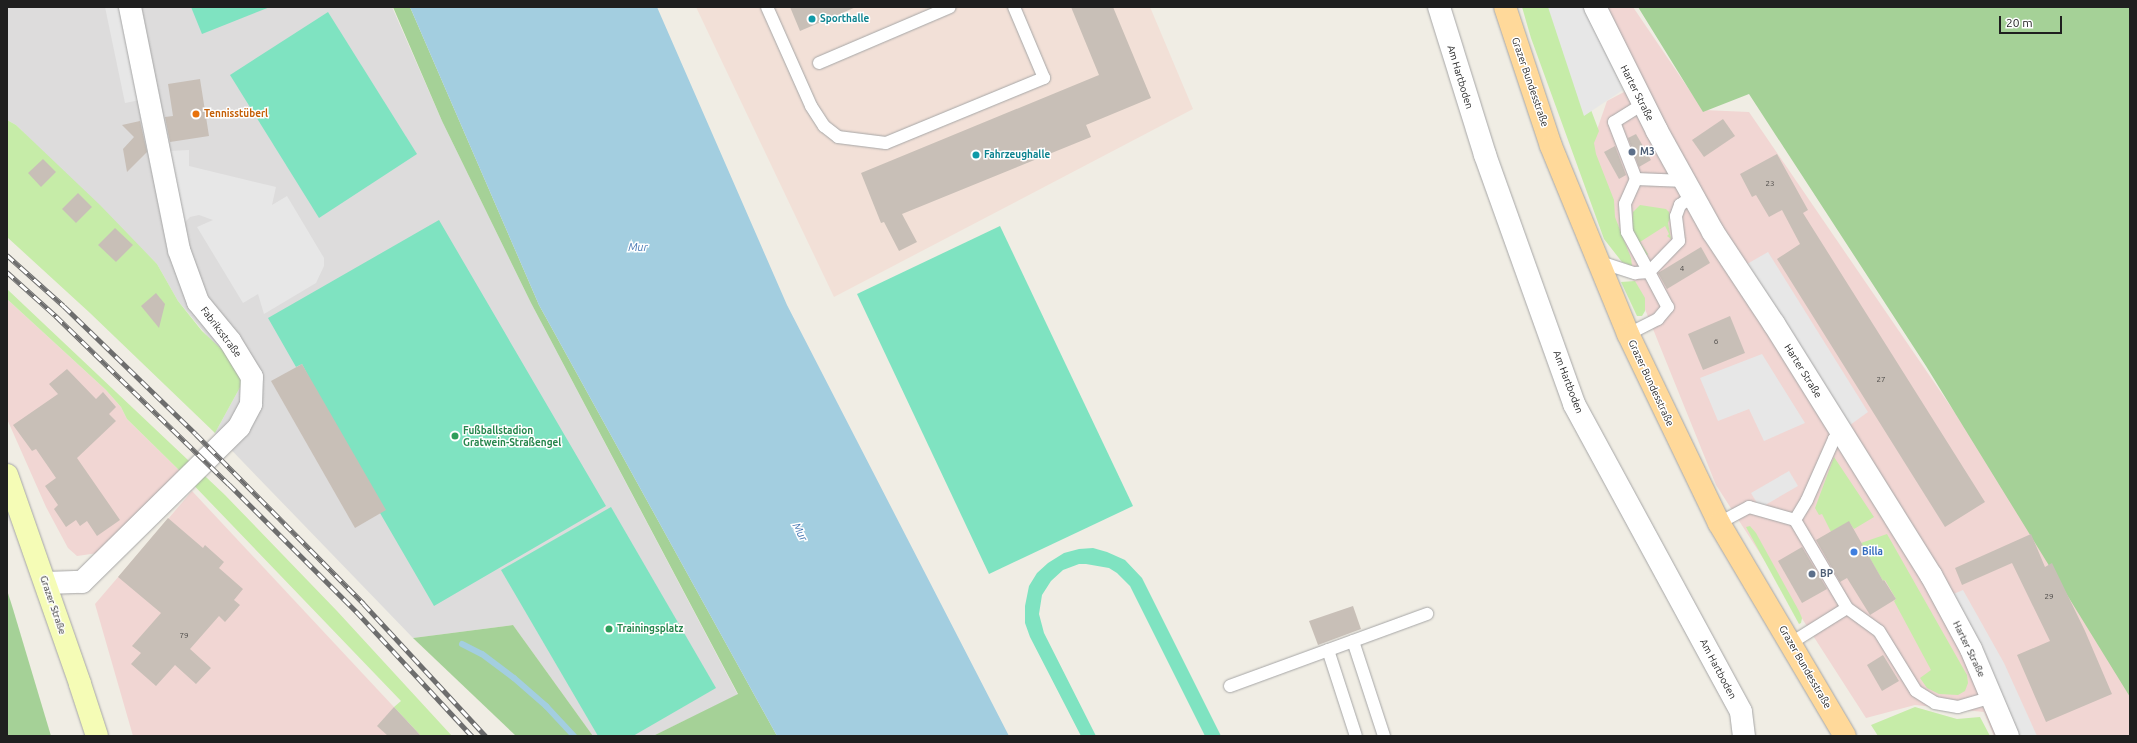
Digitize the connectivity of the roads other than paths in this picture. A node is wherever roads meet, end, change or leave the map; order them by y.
1 (130, 7) edge
2 (767, 7) edge
3 (950, 7) edge
4 (1014, 7) edge
5 (1438, 7) edge
6 (1504, 7) edge
7 (1595, 7) edge
8 (819, 63) dead end
9 (1643, 104) junction
10 (1636, 179) junction
11 (1689, 188) junction
12 (1596, 261) junction
13 (1649, 272) junction
14 (1628, 334) junction
15 (1842, 432) junction
16 (7, 475) edge
17 (1796, 520) junction
18 (1719, 523) junction
19 (46, 583) junction
20 (1847, 608) junction
21 (1427, 614) dead end
22 (1353, 641) junction
23 (1791, 643) junction
24 (1328, 650) junction
25 (1230, 686) dead end
26 (1992, 697) junction
27 (96, 736) edge
28 (1356, 736) edge
29 (1384, 736) edge
30 (1744, 736) edge
31 (1845, 736) edge
32 (2008, 736) edge

1 - 19 street, Fabriksstraße
2 - 4 lane
3 - 8 lane
5 - 30 street, Am Hartboden
6 - 12 main road, Grazer Bundesstraße
7 - 9 street, Harter Straße
9 - 10 lane
9 - 11 street, Harter Straße
10 - 11 lane
10 - 13 lane
11 - 13 lane
11 - 15 street, Harter Straße
12 - 13 lane
12 - 14 main road, Grazer Bundesstraße
13 - 14 lane
14 - 18 main road, Grazer Bundesstraße
15 - 17 lane
15 - 26 street, Harter Straße
16 - 19 main road, Grazer Straße
17 - 18 lane
17 - 20 lane
18 - 23 main road, Grazer Bundesstraße
19 - 27 main road, Grazer Straße
20 - 23 lane
20 - 26 lane
21 - 22 lane
22 - 24 lane
22 - 29 lane
23 - 31 main road, Grazer Bundesstraße
24 - 25 lane
24 - 28 lane
26 - 32 street, Harter Straße

